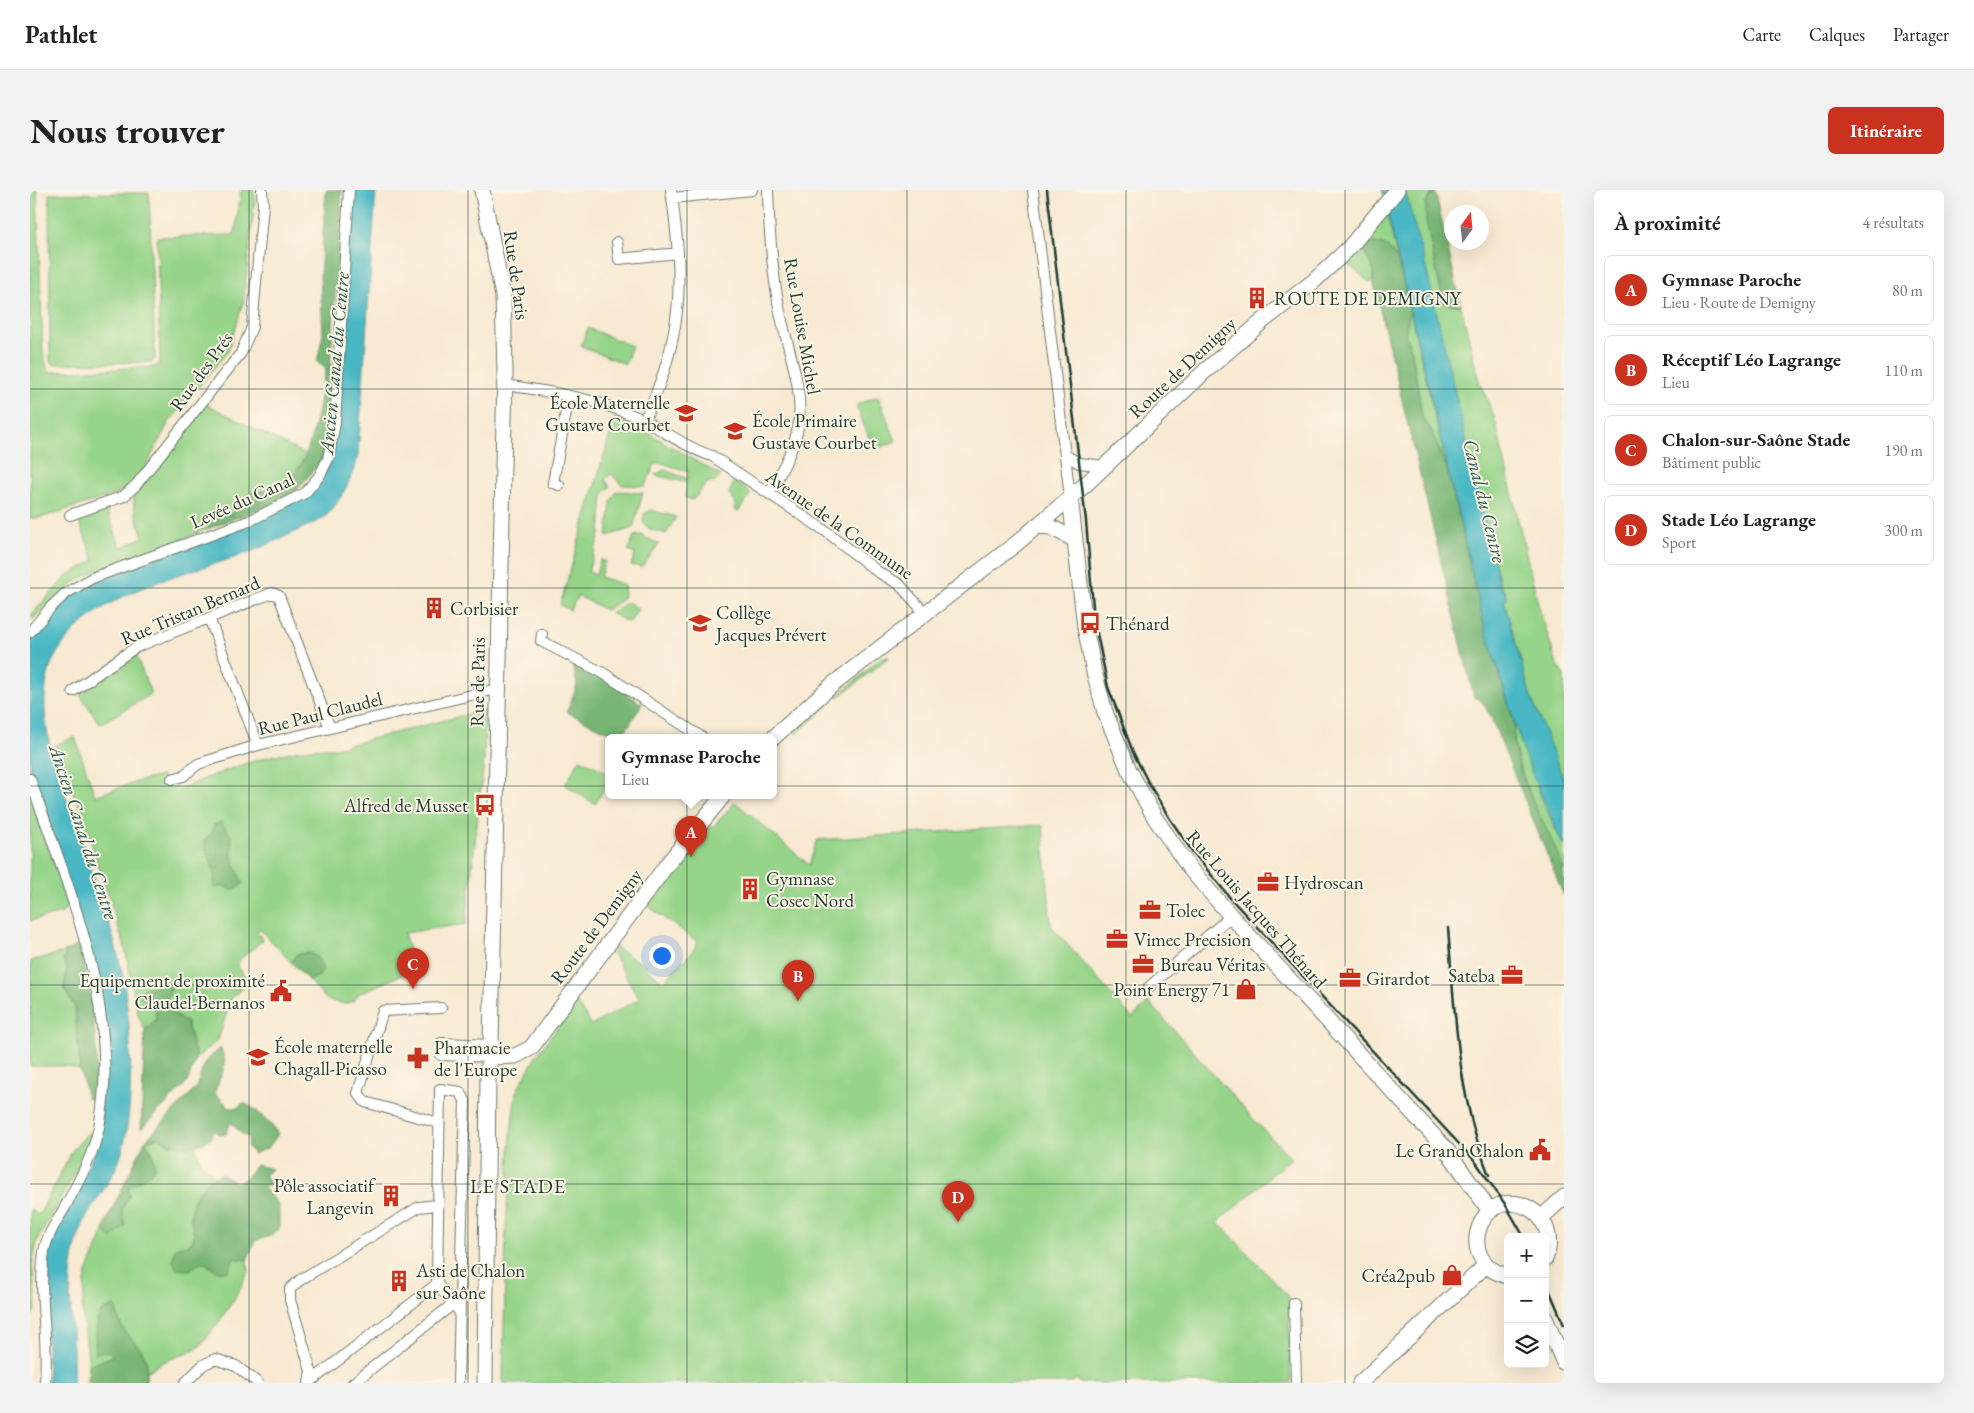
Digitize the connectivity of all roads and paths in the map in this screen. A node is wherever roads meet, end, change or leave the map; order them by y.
1 (262, 190) edge
2 (350, 190) edge
3 (482, 190) edge
4 (752, 190) edge
5 (768, 190) edge
6 (1033, 190) edge
7 (1397, 190) edge
8 (672, 194) edge
9 (617, 242) dead end
10 (678, 253) junction
11 (504, 385) junction
12 (569, 396) junction
13 (644, 421) junction
14 (1065, 455) junction
15 (1105, 466) junction
16 (560, 485) dead end
17 (770, 493) junction
18 (1070, 497) junction
19 (70, 515) dead end
20 (1036, 526) junction
21 (1074, 540) junction
22 (924, 612) junction
23 (209, 618) junction
24 (30, 632) edge
25 (542, 634) dead end
26 (497, 689) junction
27 (73, 691) dead end
28 (330, 728) junction
29 (697, 734) edge
30 (777, 734) edge
31 (258, 745) junction
32 (172, 779) dead end
33 (30, 780) edge
34 (721, 799) edge
35 (1231, 916) junction
36 (1149, 987) dead end
37 (441, 1008) dead end
38 (441, 1043) dead end
39 (490, 1051) junction
40 (441, 1055) dead end
41 (439, 1123) junction
42 (1564, 1197) edge
43 (437, 1205) junction
44 (1490, 1211) junction
45 (1542, 1217) junction
46 (1548, 1233) edge
47 (1549, 1234) edge
48 (1549, 1250) edge
49 (1486, 1265) junction
50 (1504, 1275) edge
51 (437, 1284) junction
52 (1294, 1303) dead end
53 (457, 1308) junction
54 (1547, 1323) edge
55 (1564, 1363) edge
56 (45, 1383) edge
57 (185, 1383) edge
58 (258, 1383) edge
59 (309, 1383) edge
60 (353, 1383) edge
61 (458, 1383) edge
62 (484, 1383) edge
63 (1296, 1383) edge
64 (1360, 1383) edge

1 - 19 street, Rue des Prés
2 - 24 street, Levée du Canal
3 - 11 main road, Rue de Paris
4 - 8 street
5 - 17 street, Rue Louise Michel
6 - 14 street
7 - 15 main road, Route de Demigny
8 - 10 street
9 - 10 street
10 - 13 street
11 - 12 street, Avenue de la Commune
11 - 26 main road, Rue de Paris
12 - 13 street, Avenue de la Commune
12 - 16 street
13 - 17 street, Avenue de la Commune
14 - 15 street
14 - 18 street
15 - 18 main road, Route de Demigny
17 - 22 street, Avenue de la Commune
18 - 20 main road, Route de Demigny
18 - 21 main road, Rue Louis Jacques Thénard
20 - 21 main road
20 - 22 main road, Route de Demigny
21 - 35 main road, Rue Louis Jacques Thénard
22 - 30 main road, Route de Demigny
23 - 27 street, Rue Tristan Bernard
23 - 28 street, Rue Tristan Bernard
23 - 31 street
25 - 29 street
26 - 28 street, Rue Paul Claudel
26 - 39 main road, Rue de Paris
28 - 31 street, Rue Paul Claudel
31 - 32 street, Rue Paul Claudel
33 - 56 street
34 - 39 main road, Route de Demigny
35 - 36 street
35 - 44 main road, Rue Louis Jacques Thénard
37 - 41 street
38 - 39 street
39 - 40 street
39 - 62 main road, Rue de Paris
41 - 43 street
41 - 53 street
42 - 45 main road
43 - 51 street
43 - 59 street
44 - 45 main road
44 - 49 main road
45 - 46 main road
47 - 48 main road
49 - 50 main road
49 - 64 main road
51 - 53 street
51 - 59 street
52 - 63 street
53 - 60 street
53 - 61 street
54 - 55 main road
57 - 58 street

